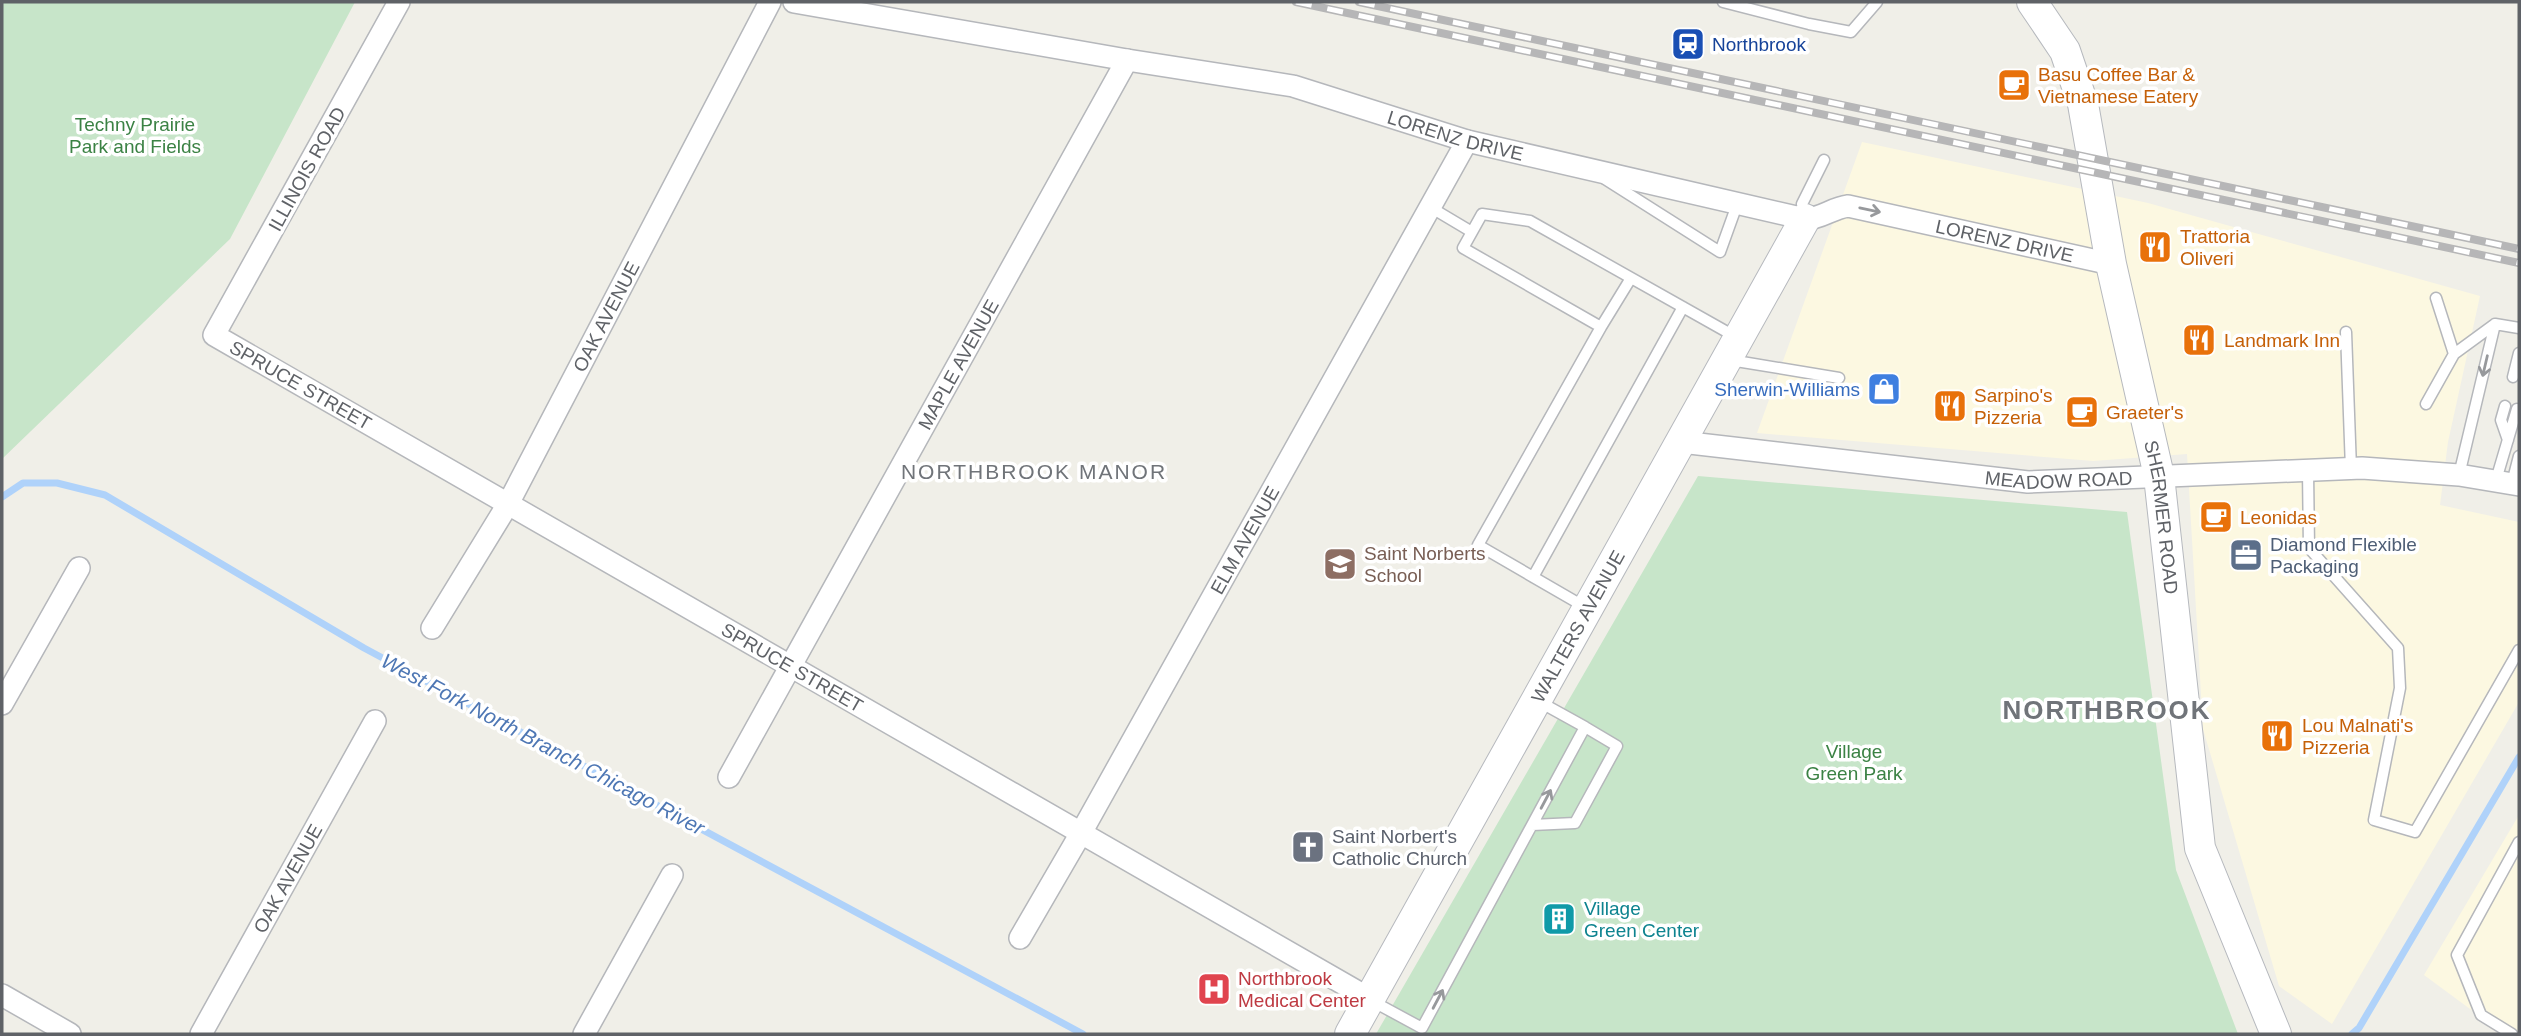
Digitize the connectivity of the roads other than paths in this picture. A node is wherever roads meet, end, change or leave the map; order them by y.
1 (399, 2) edge
2 (770, 2) edge
3 (794, 2) edge
4 (1723, 2) edge
5 (1877, 2) edge
6 (2032, 2) edge
7 (1127, 60) junction
8 (1467, 141) junction
9 (1824, 160) dead end
10 (1586, 168) junction
11 (1738, 202) junction
12 (1430, 207) junction
13 (1805, 219) junction
14 (1472, 232) junction
15 (2111, 264) junction
16 (1631, 278) junction
17 (2436, 298) dead end
18 (1683, 307) junction
19 (2495, 324) junction
20 (1601, 327) junction
21 (2519, 328) edge
22 (2346, 332) dead end
23 (214, 335) joint
24 (1733, 349) junction
25 (2519, 353) edge
26 (2454, 354) junction
27 (2513, 377) dead end
28 (1839, 378) dead end
29 (2426, 404) dead end
30 (2505, 406) dead end
31 (2517, 409) dead end
32 (2508, 441) junction
33 (1681, 442) junction
34 (2519, 456) edge
35 (2351, 469) junction
36 (2308, 471) junction
37 (2459, 475) junction
38 (2159, 476) junction
39 (2509, 483) edge
40 (508, 504) junction
41 (79, 568) dead end
42 (1533, 577) junction
43 (1588, 609) junction
44 (432, 628) dead end
45 (2519, 650) edge
46 (790, 666) junction
47 (1537, 700) junction
48 (2, 704) edge
49 (375, 721) dead end
50 (1585, 727) junction
51 (729, 777) dead end
52 (1532, 825) junction
53 (1081, 833) junction
54 (2519, 842) edge
55 (672, 874) dead end
56 (1020, 938) dead end
57 (2, 995) edge
58 (1370, 999) junction
59 (2276, 1032) edge
60 (70, 1034) edge
61 (201, 1034) edge
62 (584, 1034) edge
63 (1350, 1034) edge
64 (2512, 1034) edge

1 - 23 street, ILLINOIS ROAD
2 - 40 street, OAK AVENUE
3 - 7 street, LORENZ DRIVE
4 - 5 lane
6 - 15 main road, SHERMER ROAD
7 - 8 street, LORENZ DRIVE
7 - 46 street, MAPLE AVENUE
8 - 10 street, LORENZ DRIVE
8 - 12 street, ELM AVENUE
9 - 13 lane
10 - 11 street, LORENZ DRIVE
10 - 11 lane
11 - 13 street, LORENZ DRIVE
12 - 14 lane
12 - 53 street, ELM AVENUE
13 -> 15 street, LORENZ DRIVE
13 - 24 main road, WALTERS AVENUE
14 - 16 lane
14 - 20 lane
15 - 38 main road, SHERMER ROAD
16 - 18 lane
16 - 20 lane
17 - 26 lane
18 - 24 lane
18 - 42 lane
19 - 21 lane
19 - 26 lane
19 -> 37 lane
20 - 42 lane
22 - 35 lane
23 - 40 street, SPRUCE STREET
24 - 28 lane
24 - 33 main road, WALTERS AVENUE
25 - 27 lane
26 - 29 lane
30 - 32 lane
31 - 32 lane
32 - 39 lane
33 - 38 street, MEADOW ROAD
33 - 43 main road, WALTERS AVENUE
34 - 39 lane
35 - 36 street, MEADOW ROAD
35 - 37 street, MEADOW ROAD
36 - 38 street, MEADOW ROAD
36 - 45 lane
37 - 39 street, MEADOW ROAD
38 - 59 main road, SHERMER ROAD
40 - 44 street, OAK AVENUE
40 - 46 street, SPRUCE STREET
41 - 48 street
42 - 43 lane
43 - 47 main road, WALTERS AVENUE
46 - 51 street, MAPLE AVENUE
46 - 53 street, SPRUCE STREET
47 - 50 lane
47 - 58 main road, WALTERS AVENUE
49 - 61 street, OAK AVENUE
52 -> 50 lane
50 - 52 lane
58 -> 52 lane
53 - 56 street, ELM AVENUE
53 - 58 street, SPRUCE STREET
54 - 64 lane
55 - 62 street
57 - 60 street
58 - 63 main road, WALTERS AVENUE

